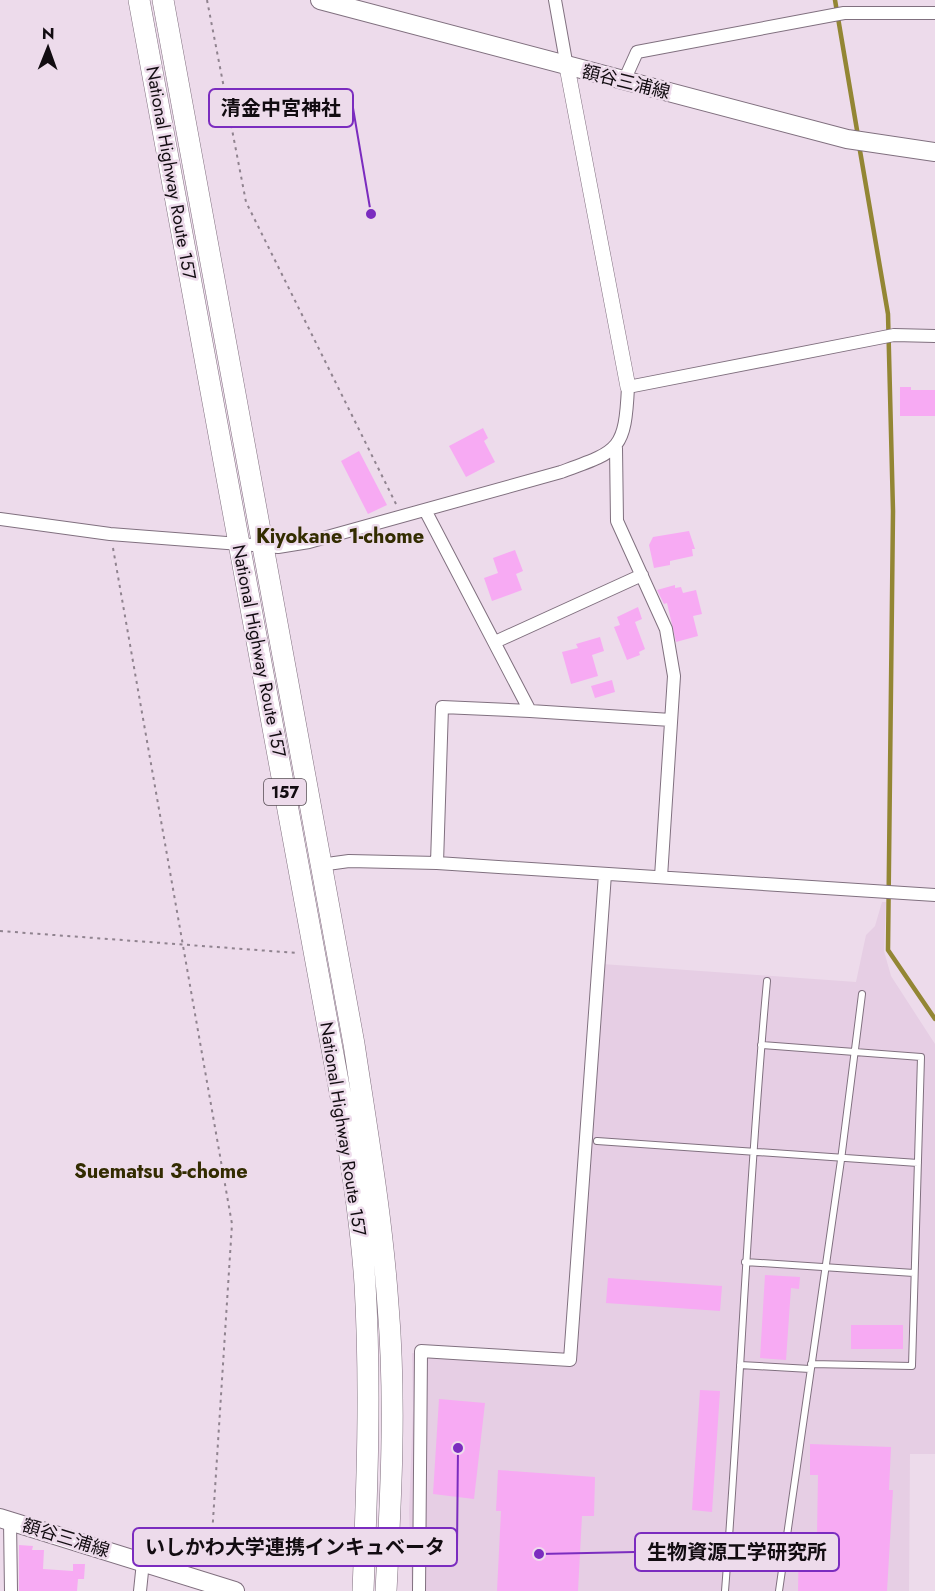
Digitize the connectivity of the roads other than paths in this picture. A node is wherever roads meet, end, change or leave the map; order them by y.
1 (139, 0) edge
2 (163, 0) edge
3 (320, 0) edge
4 (555, 0) edge
5 (935, 13) edge
6 (567, 67) junction
7 (624, 81) junction
8 (935, 153) edge
9 (935, 336) edge
10 (628, 387) junction
11 (616, 448) junction
12 (425, 510) junction
13 (0, 519) edge
14 (239, 543) junction
15 (263, 547) junction
16 (642, 574) junction
17 (495, 642) junction
18 (530, 711) junction
19 (671, 720) junction
20 (437, 863) junction
21 (320, 865) junction
22 (605, 874) junction
23 (661, 877) junction
24 (935, 895) edge
25 (767, 981) dead end
26 (862, 994) dead end
27 (761, 1045) junction
28 (854, 1053) junction
29 (597, 1141) dead end
30 (753, 1152) junction
31 (841, 1160) junction
32 (918, 1163) junction
33 (745, 1262) junction
34 (824, 1267) junction
35 (914, 1273) junction
36 (740, 1365) junction
37 (811, 1367) junction
38 (5, 1519) edge
39 (143, 1562) junction
40 (209, 1587) edge
41 (11, 1591) edge
42 (140, 1591) edge
43 (235, 1591) edge
44 (363, 1591) edge
45 (386, 1591) edge
46 (419, 1591) edge
47 (725, 1591) edge
48 (779, 1591) edge

1 - 14 highway, National Highway Route 157 / 157
2 - 15 highway, National Highway Route 157 / 157
3 - 6 main road, 額谷三浦線
4 - 6 street
5 - 7 street
6 - 7 main road, 額谷三浦線
6 - 10 street
7 - 8 main road, 額谷三浦線
9 - 10 street
10 - 11 street
11 - 12 street
11 - 16 street
12 - 15 street
12 - 17 street
13 - 14 street
14 - 15 street
14 - 44 highway, National Highway Route 157 / 157
15 - 21 highway, National Highway Route 157 / 157
16 - 17 street
16 - 19 street
17 - 18 street
18 - 19 street
18 - 20 street
19 - 23 street
20 - 21 street
20 - 22 street
21 - 45 highway, National Highway Route 157 / 157
22 - 23 street
22 - 46 street
23 - 24 street
25 - 27 lane
26 - 28 lane
27 - 28 lane
27 - 30 lane
28 - 31 lane
28 - 32 lane
29 - 30 lane
30 - 31 lane
30 - 33 lane
31 - 32 lane
31 - 34 lane
32 - 35 lane
33 - 34 lane
33 - 36 lane
34 - 35 lane
34 - 37 lane
35 - 37 lane
36 - 37 lane
36 - 47 lane
37 - 48 lane
38 - 39 main road, 額谷三浦線
38 - 41 street
39 - 40 main road, 額谷三浦線
39 - 42 street
40 - 43 main road, 額谷三浦線

